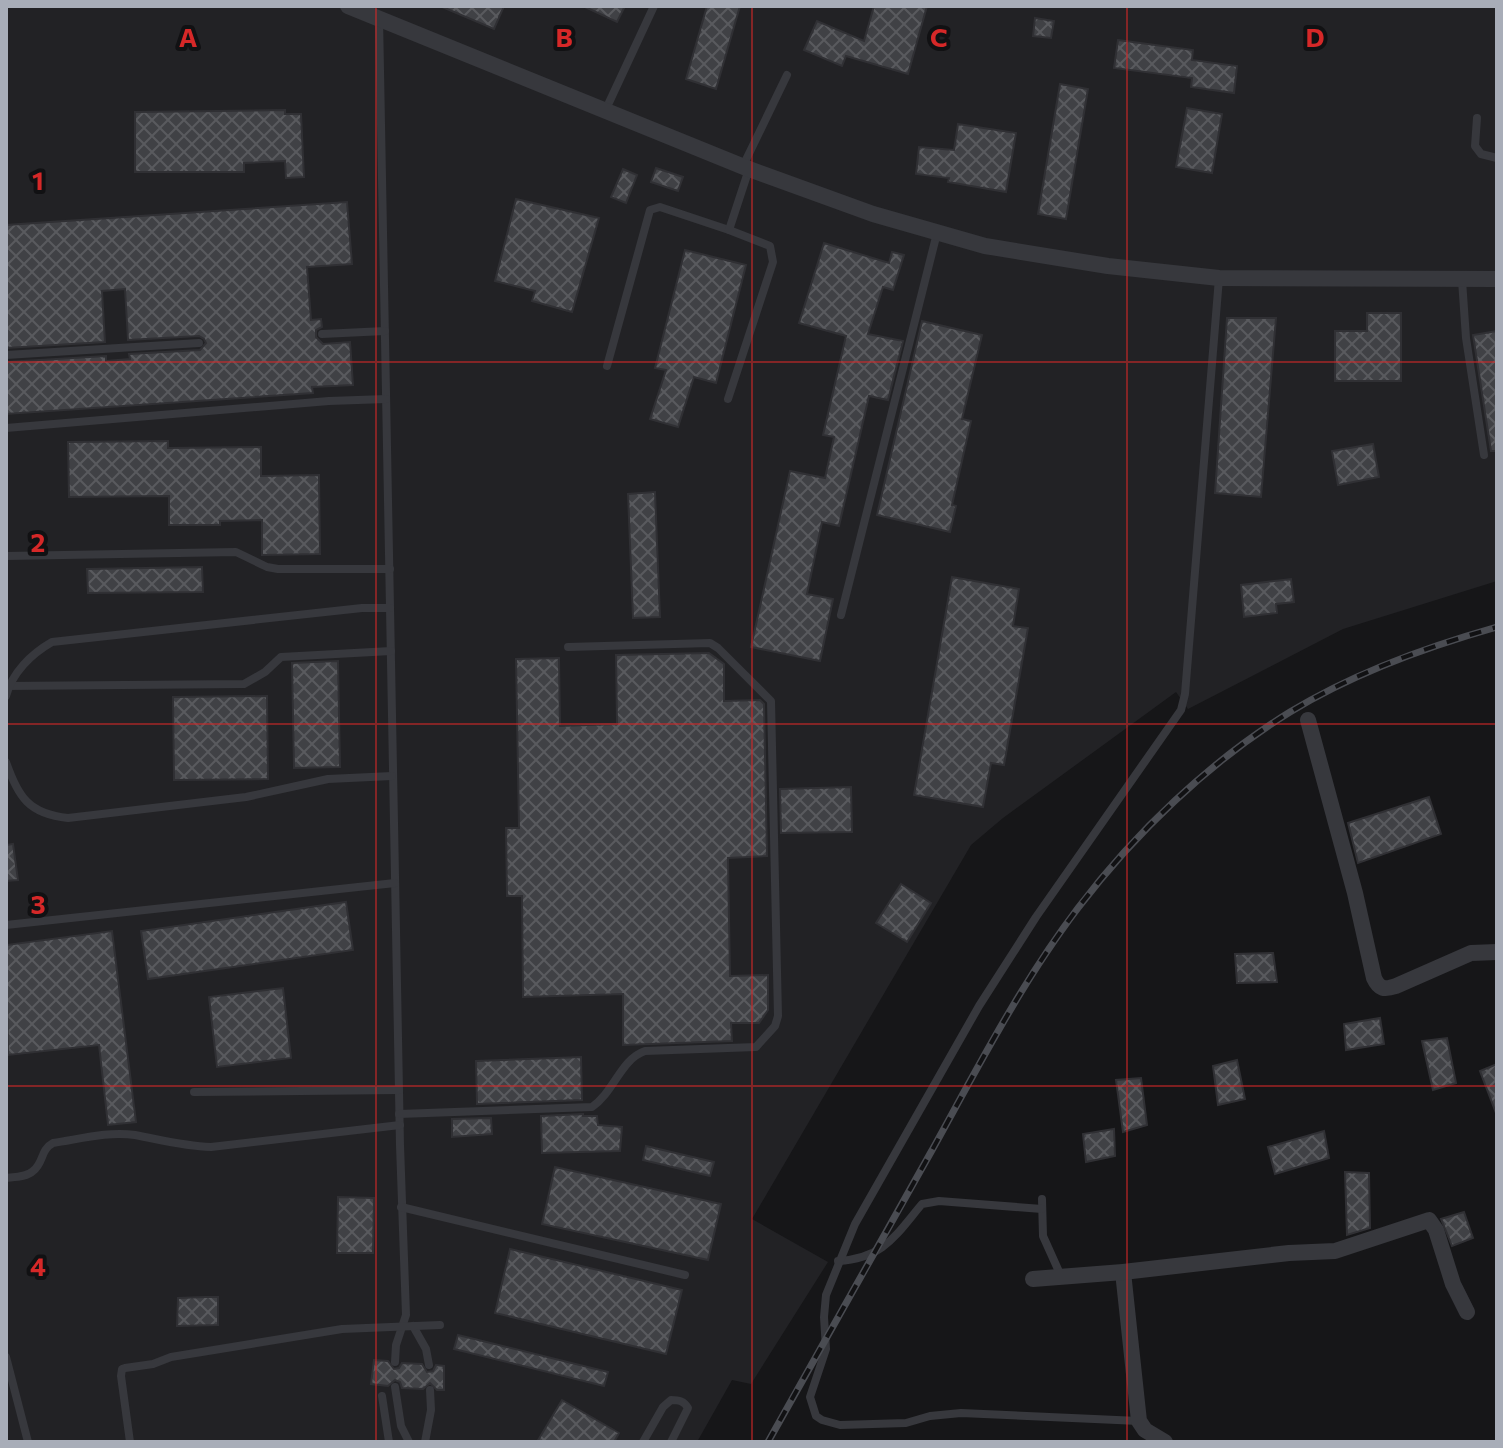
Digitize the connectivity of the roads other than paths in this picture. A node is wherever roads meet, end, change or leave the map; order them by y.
1 (348, 6) edge
2 (654, 6) edge
3 (378, 11) edge
4 (787, 75) dead end
5 (606, 109) junction
6 (1477, 118) dead end
7 (1497, 158) edge
8 (746, 168) junction
9 (729, 230) junction
10 (937, 233) junction
11 (1219, 278) junction
12 (1462, 279) junction
13 (1497, 279) edge
14 (385, 331) junction
15 (322, 334) dead end
16 (199, 343) dead end
17 (6, 355) edge
18 (607, 366) dead end
19 (386, 399) junction
20 (728, 399) dead end
21 (6, 428) edge
22 (1484, 455) dead end
23 (6, 556) edge
24 (390, 569) junction
25 (390, 608) junction
26 (841, 615) dead end
27 (568, 647) dead end
28 (391, 651) junction
29 (7, 686) edge
30 (6, 696) edge
31 (1308, 720) dead end
32 (6, 762) edge
33 (392, 776) junction
34 (395, 883) junction
35 (6, 925) edge
36 (1497, 952) edge
37 (399, 1090) junction
38 (194, 1092) dead end
39 (399, 1114) junction
40 (400, 1125) junction
41 (6, 1178) edge
42 (1042, 1199) dead end
43 (401, 1207) junction
44 (1042, 1209) junction
45 (838, 1261) junction
46 (1123, 1272) junction
47 (685, 1275) dead end
48 (1062, 1277) junction
49 (1033, 1279) dead end
50 (1467, 1312) dead end
51 (406, 1315) junction
52 (440, 1325) dead end
53 (414, 1327) junction
54 (402, 1328) junction
55 (6, 1357) edge
56 (395, 1362) dead end
57 (429, 1365) dead end
58 (395, 1387) dead end
59 (430, 1390) dead end
60 (382, 1396) dead end
61 (1139, 1421) junction
62 (28, 1442) edge
63 (130, 1442) edge
64 (389, 1442) edge
65 (409, 1442) edge
66 (425, 1442) edge
67 (643, 1442) edge
68 (671, 1442) edge
69 (1165, 1442) edge

1 - 3 street
2 - 5 lane
3 - 5 street
3 - 14 lane
4 - 8 lane
5 - 8 street
6 - 7 lane
8 - 9 lane
8 - 10 street
9 - 18 lane
9 - 20 lane
10 - 11 street
10 - 26 lane
11 - 12 street
11 - 45 lane
12 - 13 street
12 - 22 lane
14 - 15 lane
14 - 19 lane
16 - 17 lane
19 - 21 lane
19 - 24 lane
23 - 24 lane
24 - 25 lane
25 - 28 lane
25 - 29 lane
27 - 39 lane
28 - 29 lane
28 - 33 lane
29 - 30 lane
31 - 36 street
32 - 33 lane
33 - 34 lane
34 - 35 lane
34 - 37 lane
37 - 38 lane
37 - 39 lane
39 - 40 lane
40 - 41 lane
40 - 43 lane
42 - 44 lane
43 - 47 lane
43 - 51 lane
44 - 45 lane
44 - 48 lane
45 - 61 lane
46 - 48 street
46 - 50 street
46 - 61 street
48 - 49 street
51 - 53 lane
51 - 54 lane
52 - 53 lane
53 - 54 lane
53 - 57 lane
54 - 56 lane
54 - 63 lane
55 - 62 lane
58 - 65 lane
59 - 66 lane
60 - 64 lane
61 - 69 street
67 - 68 lane

